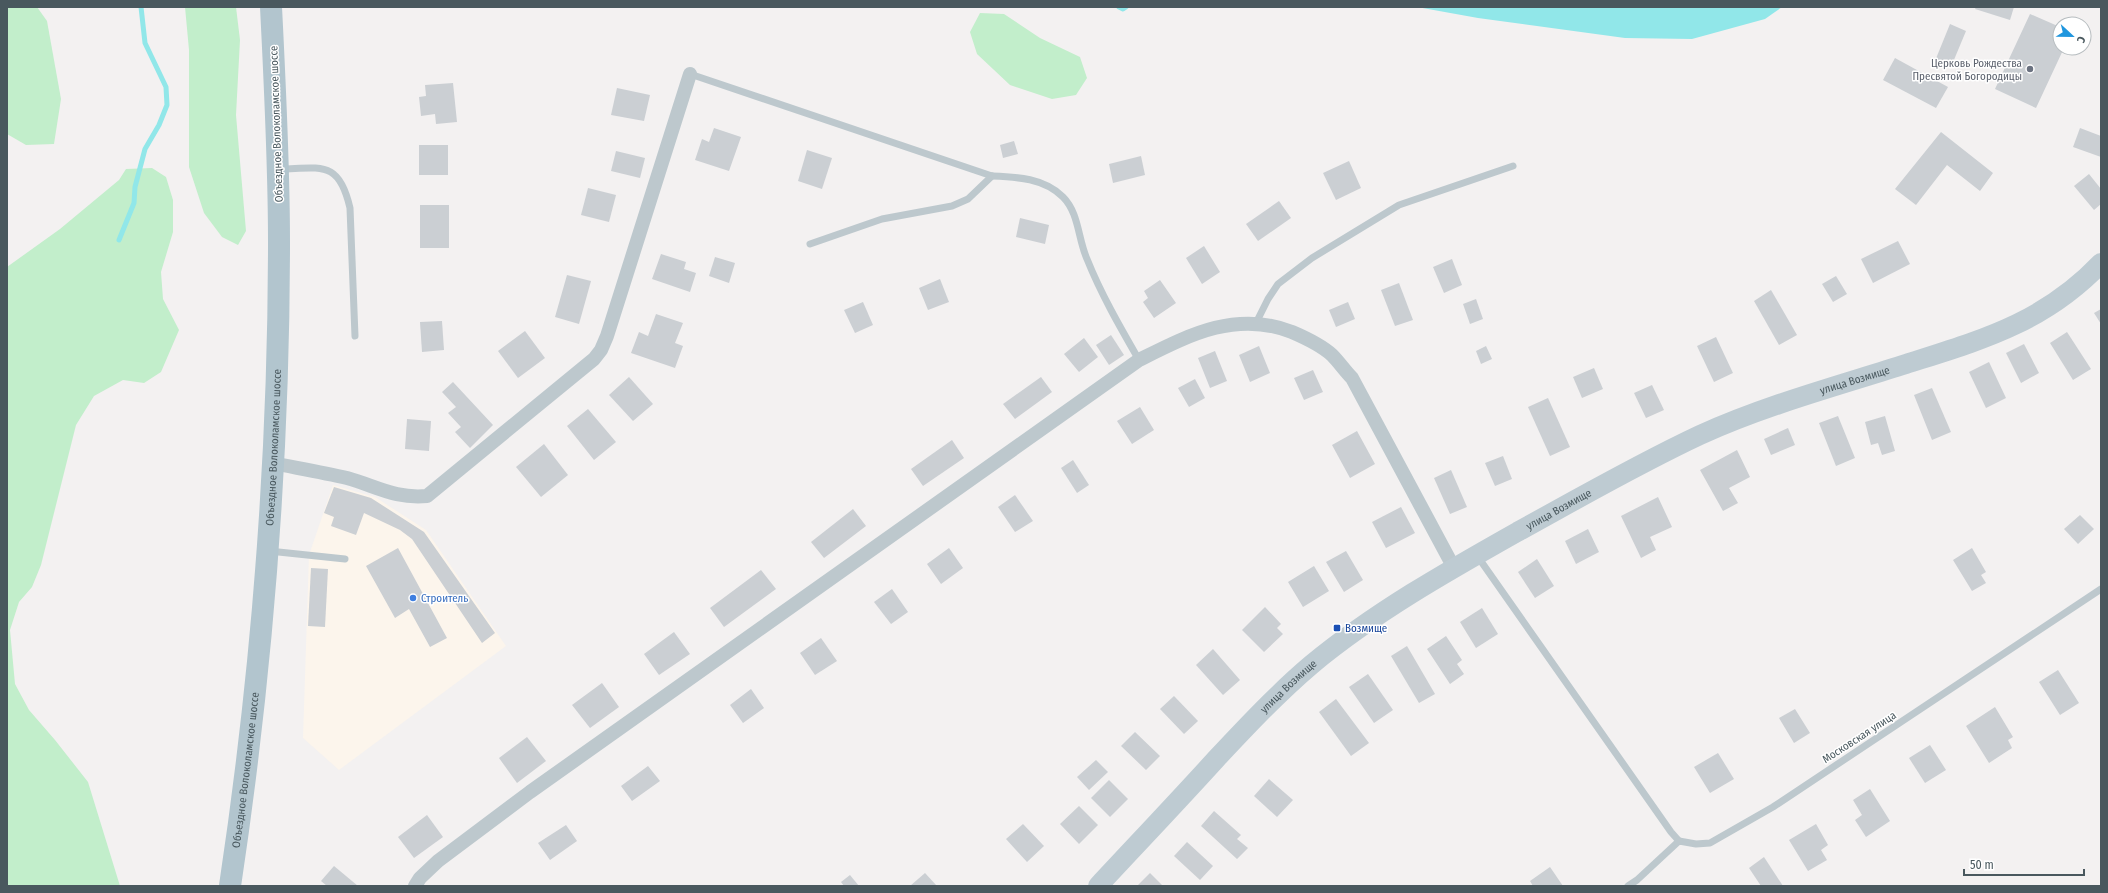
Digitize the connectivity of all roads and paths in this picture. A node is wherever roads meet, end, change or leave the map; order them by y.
1 (271, 7) edge
2 (690, 74) joint
3 (1513, 166) dead end
4 (278, 169) junction
5 (992, 176) junction
6 (810, 244) dead end
7 (2101, 263) edge
8 (1256, 323) junction
9 (354, 336) dead end
10 (1139, 360) junction
11 (272, 463) junction
12 (267, 550) junction
13 (1477, 555) junction
14 (345, 559) dead end
15 (1454, 568) junction
16 (2101, 589) edge
17 (1680, 841) junction
18 (230, 886) edge
19 (415, 886) edge
20 (1098, 886) edge
21 (1628, 886) edge

1 - 4 main road, Объездное Волоколамское шоссе
2 - 5 lane
2 - 11 street
3 - 8 lane
4 - 9 lane
4 - 11 main road, Объездное Волоколамское шоссе
5 - 6 lane
5 - 10 lane
7 - 13 main road, улица Возмище
8 - 10 street
8 - 15 street
10 - 19 street
11 - 12 main road, Объездное Волоколамское шоссе
12 - 14 lane
12 - 18 main road, Объездное Волоколамское шоссе
13 - 15 main road, улица Возмище
13 - 17 lane
15 - 20 main road, улица Возмище
16 - 17 lane, Московская улица
17 - 21 lane

